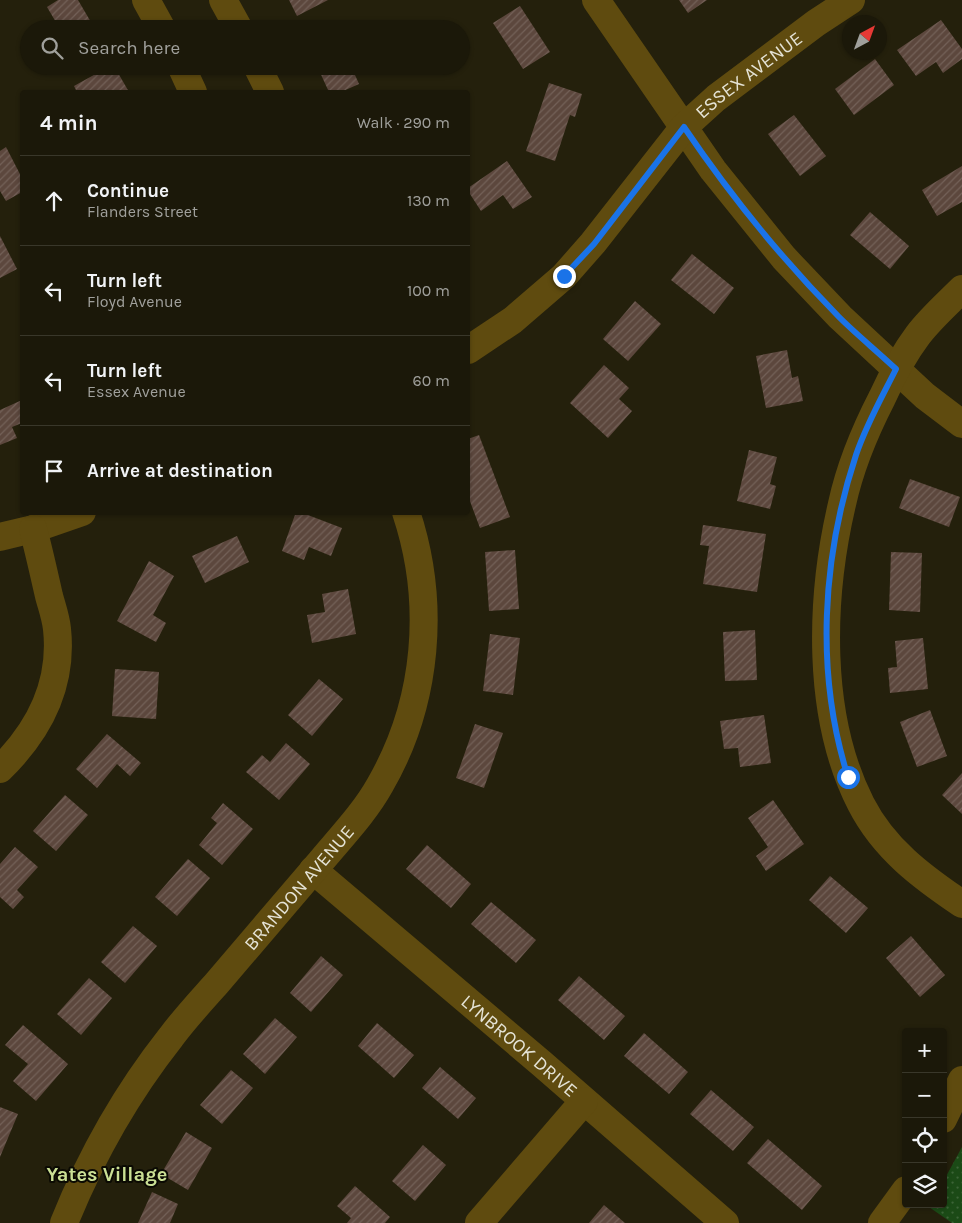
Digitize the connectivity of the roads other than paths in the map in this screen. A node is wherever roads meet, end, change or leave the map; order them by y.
1 (146, 0) edge
2 (223, 0) edge
3 (596, 0) edge
4 (851, 0) edge
5 (157, 20) edge
6 (234, 20) edge
7 (185, 75) edge
8 (262, 75) edge
9 (192, 90) edge
10 (269, 90) edge
11 (684, 127) junction
12 (962, 289) edge
13 (470, 349) edge
14 (896, 369) junction
15 (962, 424) edge
16 (73, 515) edge
17 (407, 515) edge
18 (33, 529) junction
19 (0, 537) edge
20 (0, 769) edge
21 (313, 870) junction
22 (962, 904) edge
23 (962, 1080) edge
24 (584, 1101) junction
25 (943, 1118) edge
26 (902, 1196) edge
27 (64, 1223) edge
28 (479, 1223) edge
29 (725, 1223) edge
30 (882, 1223) edge

1 - 5 street
2 - 6 street
3 - 11 street
4 - 11 street, ESSEX AVENUE
7 - 9 street
8 - 10 street
11 - 13 street, ESSEX AVENUE
11 - 14 street
12 - 14 street
14 - 15 street
14 - 22 street
16 - 18 street
17 - 21 street, BRANDON AVENUE
18 - 19 street
18 - 20 street
21 - 24 street, LYNBROOK DRIVE
21 - 27 street, BRANDON AVENUE
23 - 25 street
24 - 28 street
24 - 29 street, LYNBROOK DRIVE
26 - 30 street

